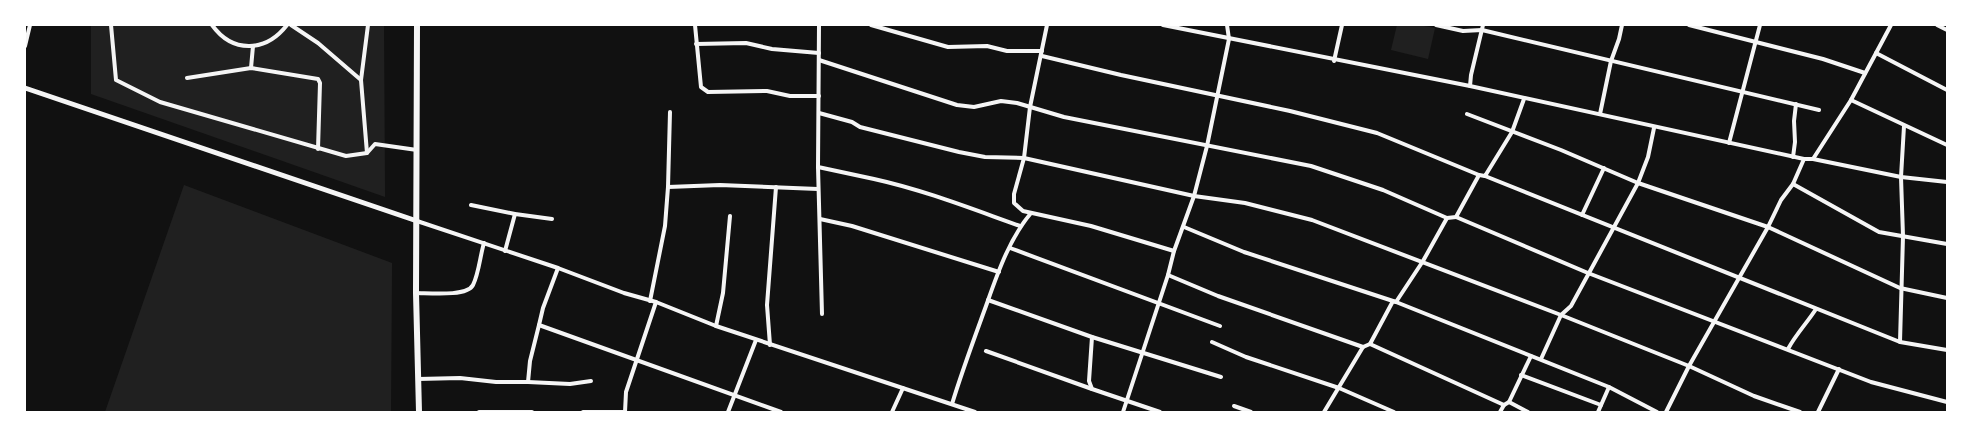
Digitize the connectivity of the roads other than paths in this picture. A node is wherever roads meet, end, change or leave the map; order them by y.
1 (30, 25) edge
2 (111, 25) edge
3 (212, 25) edge
4 (287, 25) edge
5 (291, 25) edge
6 (368, 25) edge
7 (417, 25) edge
8 (695, 25) edge
9 (819, 25) edge
10 (871, 25) edge
11 (1047, 25) edge
12 (1162, 25) edge
13 (1227, 25) edge
14 (1342, 25) edge
15 (1436, 25) edge
16 (1622, 25) edge
17 (1688, 25) edge
18 (1760, 25) edge
19 (1891, 25) edge
20 (1937, 25) edge
21 (1483, 27) edge
22 (1947, 30) edge
23 (1229, 39) junction
24 (1756, 42) junction
25 (696, 44) junction
26 (25, 46) edge
27 (253, 46) junction
28 (818, 53) junction
29 (1042, 53) junction
30 (1876, 53) junction
31 (819, 60) junction
32 (1334, 60) junction
33 (1611, 61) junction
34 (251, 68) junction
35 (1865, 73) junction
36 (187, 78) dead end
37 (361, 80) junction
38 (1470, 86) junction
39 (25, 88) edge
40 (1742, 90) junction
41 (1947, 90) edge
42 (819, 96) junction
43 (1218, 96) junction
44 (1524, 99) junction
45 (1851, 100) junction
46 (1796, 104) junction
47 (1030, 107) junction
48 (1819, 110) dead end
49 (670, 112) dead end
50 (819, 113) junction
51 (1467, 114) dead end
52 (1600, 114) junction
53 (1904, 126) junction
54 (1654, 128) junction
55 (1512, 132) junction
56 (1729, 144) junction
57 (1947, 145) edge
58 (1207, 146) junction
59 (318, 149) junction
60 (417, 150) junction
61 (367, 153) junction
62 (1793, 157) junction
63 (1024, 158) junction
64 (1804, 159) junction
65 (1813, 159) junction
66 (818, 167) junction
67 (1604, 168) junction
68 (1479, 175) junction
69 (1484, 176) junction
70 (1901, 177) junction
71 (1947, 182) edge
72 (1638, 183) junction
73 (1793, 184) junction
74 (668, 187) junction
75 (776, 187) junction
76 (818, 189) junction
77 (1194, 196) junction
78 (471, 205) dead end
79 (1030, 213) junction
80 (516, 214) junction
81 (1582, 215) junction
82 (730, 216) dead end
83 (1456, 217) junction
84 (1447, 218) junction
85 (552, 219) dead end
86 (820, 219) junction
87 (417, 221) junction
88 (1020, 226) junction
89 (1184, 227) junction
90 (1768, 227) junction
91 (1613, 229) junction
92 (1903, 236) junction
93 (484, 243) junction
94 (1947, 244) edge
95 (1010, 248) junction
96 (505, 251) junction
97 (1174, 251) junction
98 (1423, 261) junction
99 (558, 268) junction
100 (999, 272) junction
101 (1588, 273) junction
102 (1168, 275) junction
103 (1739, 278) junction
104 (1900, 288) junction
105 (416, 292) junction
106 (1947, 298) edge
107 (988, 300) junction
108 (650, 301) junction
109 (1394, 301) junction
110 (656, 302) junction
111 (1158, 304) junction
112 (1816, 309) junction
113 (822, 314) dead end
114 (1561, 315) junction
115 (1714, 320) junction
116 (539, 325) junction
117 (716, 326) junction
118 (1220, 326) dead end
119 (1092, 336) junction
120 (756, 340) junction
121 (1212, 342) dead end
122 (1900, 342) junction
123 (1370, 344) junction
124 (770, 345) junction
125 (1363, 347) junction
126 (1788, 349) junction
127 (1947, 350) edge
128 (986, 351) dead end
129 (1142, 351) junction
130 (1531, 356) junction
131 (1540, 359) junction
132 (638, 361) junction
133 (1689, 366) junction
134 (1839, 369) junction
135 (1520, 375) junction
136 (1221, 378) dead end
137 (418, 379) junction
138 (591, 381) dead end
139 (528, 382) junction
140 (1609, 387) junction
141 (902, 388) junction
142 (1339, 388) junction
143 (1092, 389) junction
144 (735, 396) junction
145 (1127, 400) junction
146 (1509, 402) junction
147 (1947, 402) edge
148 (952, 404) junction
149 (1504, 405) junction
150 (1234, 406) dead end
151 (1601, 406) junction
152 (419, 412) edge
153 (479, 412) edge
154 (532, 412) edge
155 (583, 412) edge
156 (624, 412) edge
157 (728, 412) edge
158 (782, 412) edge
159 (892, 412) edge
160 (975, 412) edge
161 (1123, 412) edge
162 (1160, 412) edge
163 (1251, 412) edge
164 (1324, 412) edge
165 (1394, 412) edge
166 (1500, 412) edge
167 (1528, 412) edge
168 (1598, 412) edge
169 (1657, 412) edge
170 (1666, 412) edge
171 (1800, 412) edge
172 (1818, 412) edge

1 - 26 street
2 - 59 street
3 - 27 street
4 - 27 street
5 - 37 street
6 - 37 street
7 - 60 main road
8 - 25 street
9 - 28 street
10 - 29 street
11 - 29 street
12 - 23 street
13 - 23 street
14 - 32 street
15 - 21 street
16 - 33 street
17 - 24 street
18 - 24 street
19 - 30 street
20 - 22 street
21 - 33 street
21 - 38 street
23 - 32 street
23 - 43 street
24 - 35 street
24 - 40 street
25 - 28 street
25 - 42 street
27 - 34 street
28 - 31 street
29 - 43 street
29 - 47 street
30 - 35 street
30 - 41 street
31 - 42 street
31 - 47 street
32 - 38 street
33 - 40 street
33 - 52 street
34 - 36 street
34 - 59 street
35 - 45 street
37 - 61 street
38 - 44 street
39 - 87 street
40 - 46 street
40 - 56 street
42 - 50 street
43 - 58 street
43 - 68 street
44 - 52 street
44 - 55 street
45 - 53 street
45 - 65 street
46 - 48 street
46 - 62 street
47 - 58 street
47 - 63 street
49 - 74 street
50 - 63 street
50 - 66 street
51 - 55 street
52 - 54 street
53 - 57 street
53 - 70 street
54 - 56 street
54 - 72 street
55 - 67 street
55 - 69 street
56 - 62 street
58 - 77 street
58 - 84 street
59 - 61 street
60 - 61 street
60 - 87 main road
62 - 64 street
63 - 77 street
63 - 79 street
64 - 65 street
64 - 73 street
65 - 70 street
66 - 76 street
66 - 88 street
67 - 72 street
67 - 81 street
68 - 69 street
68 - 83 street
69 - 81 street
70 - 71 street
70 - 92 street
72 - 90 street
72 - 91 street
73 - 90 street
73 - 92 street
74 - 75 street
74 - 108 street
75 - 76 street
75 - 124 street
76 - 86 street
77 - 89 street
77 - 98 street
78 - 80 street
79 - 88 street
79 - 97 street
80 - 85 street
80 - 96 street
81 - 91 street
82 - 117 street
83 - 84 street
83 - 101 street
84 - 98 street
86 - 100 street
86 - 113 street
87 - 93 street
87 - 105 main road
88 - 95 street
89 - 97 street
89 - 109 street
90 - 103 street
90 - 104 street
91 - 101 street
91 - 103 street
92 - 94 street
92 - 104 street
93 - 96 street
93 - 105 street
95 - 100 street
95 - 111 street
96 - 99 street
97 - 102 street
98 - 109 street
98 - 114 street
99 - 108 street
99 - 116 street
100 - 107 street
101 - 114 street
101 - 115 street
102 - 111 street
102 - 125 street
103 - 112 street
103 - 115 street
104 - 106 street
104 - 122 street
105 - 137 main road
107 - 119 street
107 - 148 street
108 - 110 street
109 - 123 street
109 - 130 street
110 - 117 street
110 - 132 street
111 - 118 street
111 - 129 street
112 - 122 street
112 - 126 street
114 - 131 street
114 - 133 street
115 - 126 street
115 - 133 street
116 - 132 street
116 - 139 street
117 - 120 street
119 - 129 street
119 - 143 street
120 - 124 street
120 - 144 street
121 - 142 street
122 - 127 street
123 - 125 street
123 - 149 street
124 - 141 street
125 - 142 street
126 - 134 street
128 - 143 street
129 - 136 street
129 - 145 street
130 - 131 street
130 - 135 street
131 - 140 street
132 - 144 street
132 - 156 street
133 - 170 street
133 - 171 street
134 - 147 street
134 - 172 street
135 - 146 street
135 - 151 street
137 - 139 street
137 - 152 main road
138 - 139 street
140 - 151 street
140 - 169 street
141 - 148 street
141 - 159 street
142 - 164 street
142 - 165 street
143 - 145 street
144 - 157 street
144 - 158 street
145 - 161 street
145 - 162 street
146 - 149 street
146 - 167 street
148 - 160 street
149 - 166 street
150 - 163 street
151 - 168 street
153 - 154 street
155 - 156 street

